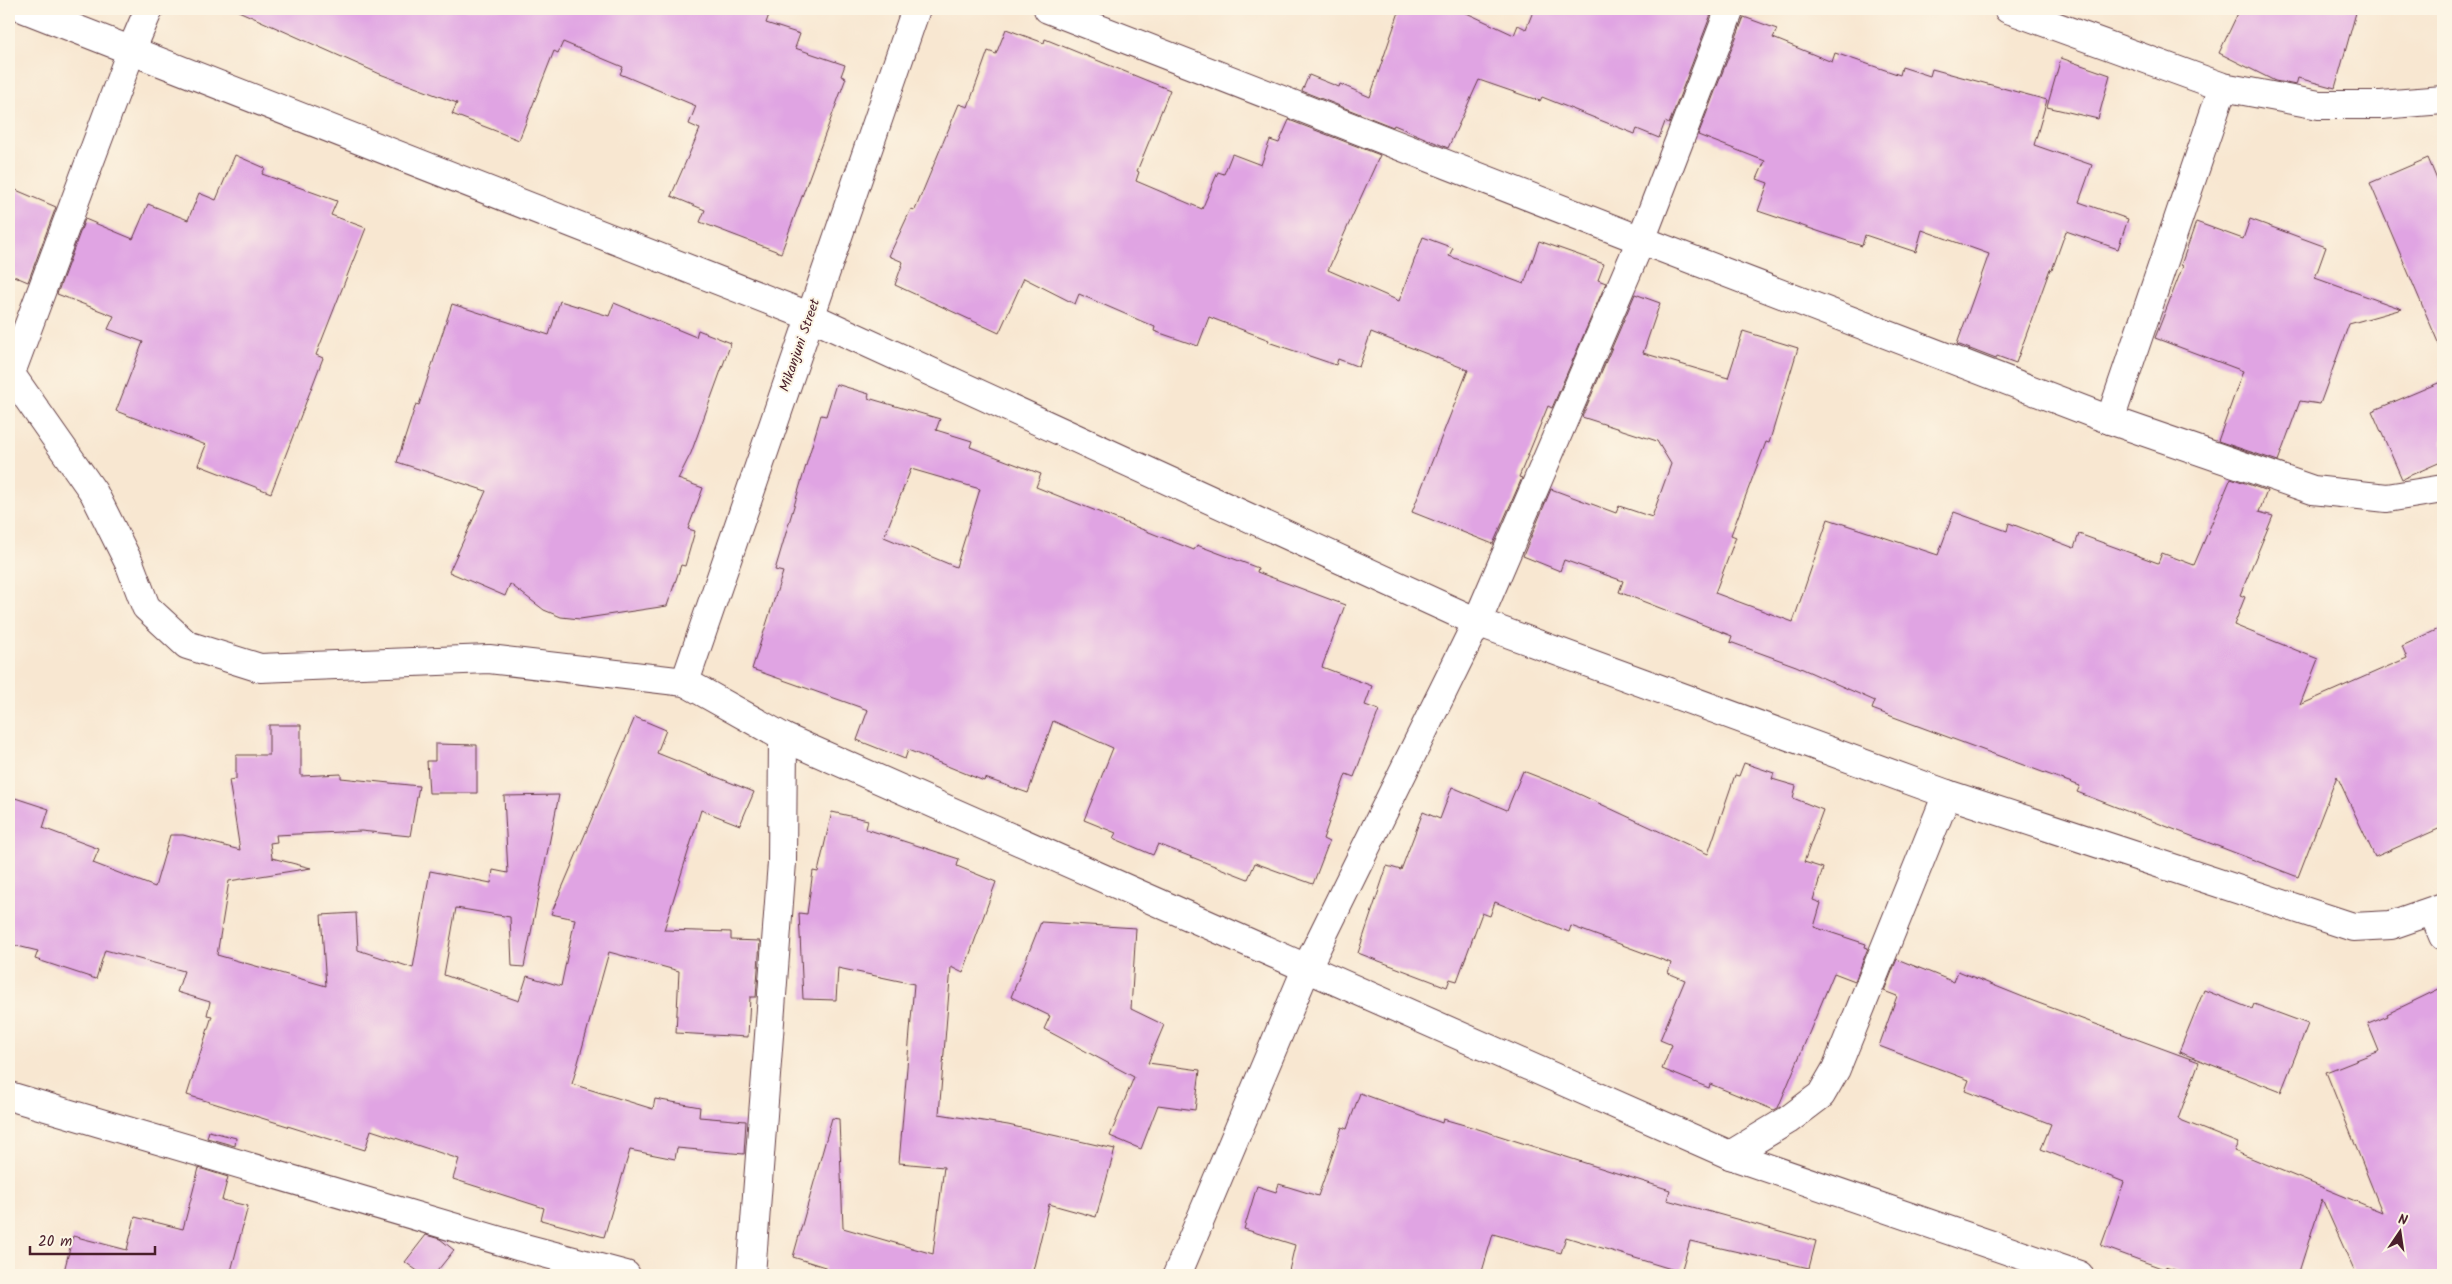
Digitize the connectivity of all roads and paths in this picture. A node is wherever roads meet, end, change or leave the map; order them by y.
1 (25, 9) edge
2 (149, 9) edge
3 (916, 9) edge
4 (1048, 9) edge
5 (1730, 9) edge
6 (2008, 9) edge
7 (131, 51) junction
8 (2223, 87) junction
9 (2443, 100) edge
10 (1641, 240) junction
11 (809, 316) junction
12 (10, 376) edge
13 (2110, 420) junction
14 (2443, 489) edge
15 (1478, 622) junction
16 (685, 682) junction
17 (784, 737) junction
18 (1947, 794) junction
19 (2440, 919) edge
20 (1307, 966) junction
21 (9, 1096) edge
22 (1730, 1155) junction
23 (626, 1275) edge
24 (750, 1275) edge
25 (1177, 1275) edge
26 (2079, 1275) edge

1 - 7 street
2 - 7 street
3 - 11 street, Mikanjuni Street
4 - 10 street
5 - 10 street
6 - 8 street
7 - 11 street
7 - 12 street
8 - 9 street
8 - 13 street
10 - 13 street
10 - 15 street
11 - 15 street
11 - 16 street, Mikanjuni Street
12 - 16 street
13 - 14 street
15 - 18 street
15 - 20 street
16 - 17 street
17 - 20 street
17 - 24 street
18 - 19 street
18 - 22 street
20 - 22 street
20 - 25 street
21 - 23 street
22 - 26 street

